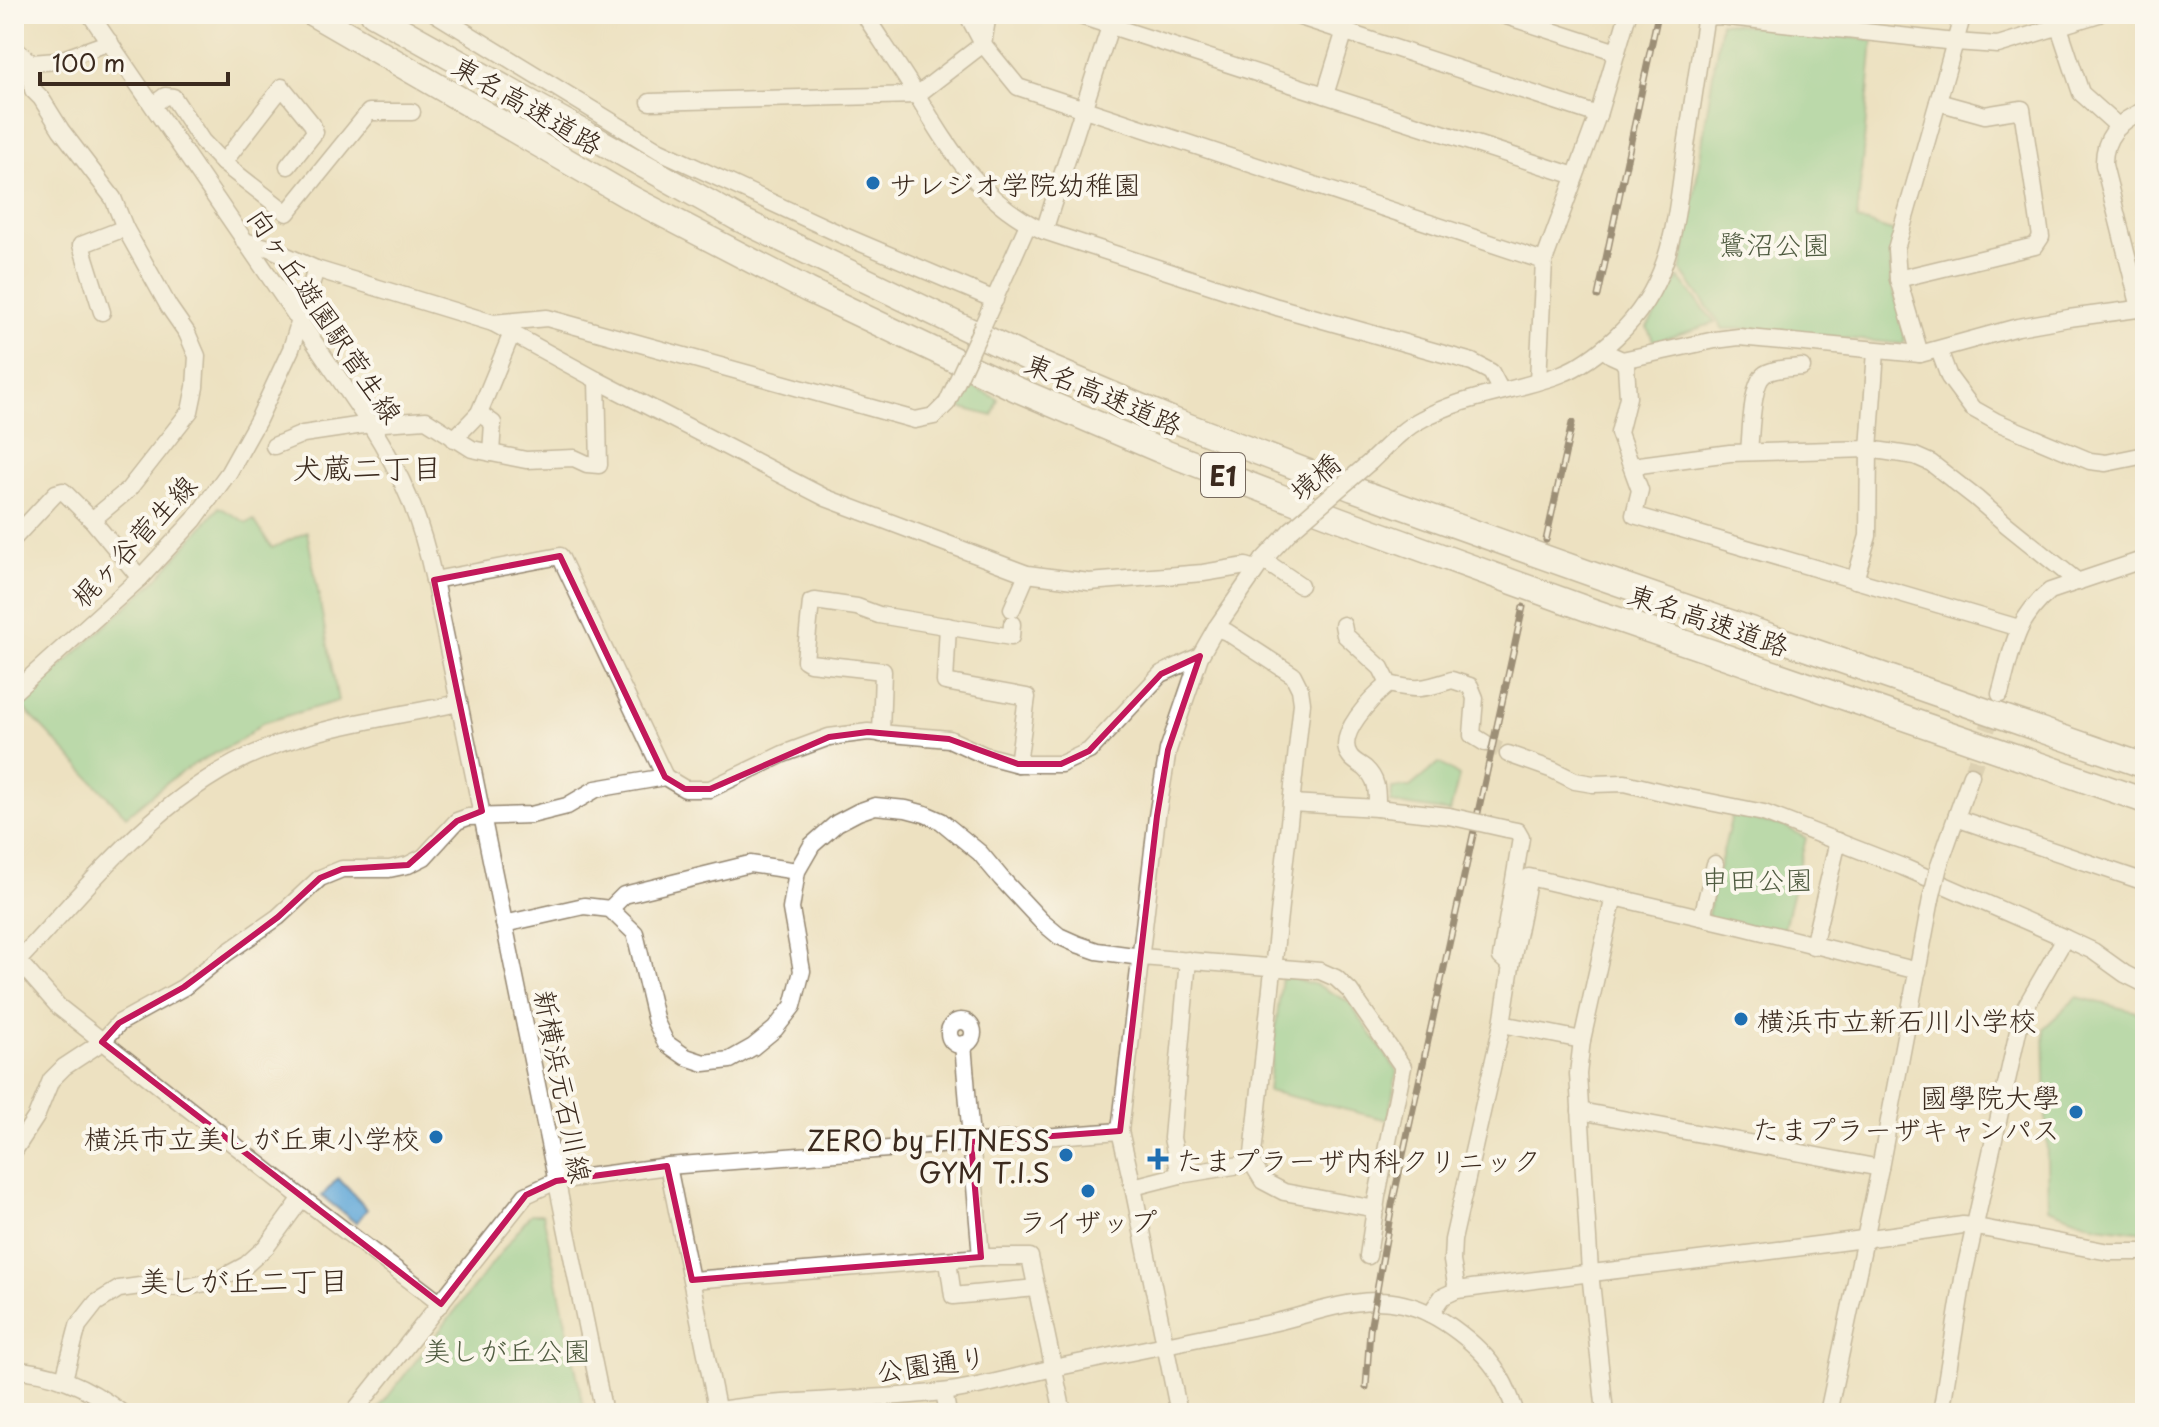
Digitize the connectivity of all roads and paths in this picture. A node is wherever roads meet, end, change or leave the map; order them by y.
1 (90, 14) edge
2 (313, 14) edge
3 (373, 14) edge
4 (436, 14) edge
5 (864, 14) edge
6 (967, 14) edge
7 (988, 14) edge
8 (1074, 14) edge
9 (1291, 14) edge
10 (1350, 14) edge
11 (1500, 14) edge
12 (1628, 14) edge
13 (1963, 14) edge
14 (2099, 14) edge
15 (1706, 16) edge
16 (1112, 20) edge
17 (2059, 27) junction
18 (1344, 31) junction
19 (110, 42) junction
20 (1955, 42) junction
21 (983, 44) junction
22 (14, 48) edge
23 (1617, 52) junction
24 (31, 63) junction
25 (917, 95) junction
26 (1325, 95) junction
27 (650, 102) dead end
28 (1938, 102) junction
29 (153, 105) junction
30 (1082, 109) junction
31 (2145, 110) edge
32 (412, 112) dead end
33 (1598, 115) junction
34 (2119, 127) junction
35 (315, 132) junction
36 (330, 160) junction
37 (223, 163) junction
38 (288, 166) dead end
39 (1575, 176) junction
40 (125, 228) junction
41 (1036, 228) junction
42 (244, 241) junction
43 (1544, 261) junction
44 (316, 269) junction
45 (1898, 279) junction
46 (993, 303) junction
47 (2142, 308) edge
48 (102, 312) dead end
49 (299, 322) junction
50 (493, 323) junction
51 (512, 333) junction
52 (1603, 349) junction
53 (1939, 350) junction
54 (1876, 351) junction
55 (1920, 354) junction
56 (1622, 360) junction
57 (1802, 367) dead end
58 (597, 380) junction
59 (1538, 381) junction
60 (1501, 391) junction
61 (479, 413) junction
62 (370, 424) junction
63 (454, 439) junction
64 (274, 446) dead end
65 (1869, 449) junction
66 (1749, 452) junction
67 (491, 453) junction
68 (2145, 455) edge
69 (1632, 466) junction
70 (92, 520) junction
71 (14, 538) edge
72 (2145, 559) edge
73 (1260, 565) junction
74 (1027, 574) junction
75 (140, 578) junction
76 (434, 580) junction
77 (1855, 580) junction
78 (2078, 582) junction
79 (1300, 585) dead end
80 (1343, 625) dead end
81 (948, 626) junction
82 (1216, 628) junction
83 (2019, 628) junction
84 (1200, 656) junction
85 (1389, 684) junction
86 (14, 692) edge
87 (2000, 694) tunnel mouth
88 (459, 703) junction
89 (881, 734) junction
90 (1485, 743) dead end
91 (1508, 754) tunnel mouth
92 (1018, 764) junction
93 (2145, 766) edge
94 (473, 769) joint
95 (1971, 775) tunnel mouth
96 (665, 777) junction
97 (2145, 801) edge
98 (1291, 803) junction
99 (1377, 808) junction
100 (483, 816) junction
101 (1956, 818) junction
102 (1838, 841) junction
103 (1715, 864) dead end
104 (797, 871) junction
105 (2145, 882) edge
106 (1614, 896) junction
107 (610, 909) junction
108 (1702, 917) junction
109 (504, 924) junction
110 (2065, 938) junction
111 (1813, 946) junction
112 (1141, 957) junction
113 (15, 960) edge
114 (1188, 960) junction
115 (1511, 966) junction
116 (1272, 968) junction
117 (1918, 971) junction
118 (2145, 984) edge
119 (1502, 1024) junction
120 (1582, 1040) junction
121 (102, 1042) junction
122 (963, 1044) dead end
123 (1580, 1111) junction
124 (1120, 1131) junction
125 (971, 1142) junction
126 (14, 1151) edge
127 (1252, 1163) junction
128 (668, 1166) junction
129 (1880, 1168) junction
130 (1180, 1175) junction
131 (556, 1181) junction
132 (1133, 1187) junction
133 (302, 1198) junction
134 (1376, 1209) junction
135 (1978, 1227) junction
136 (1866, 1239) junction
137 (2145, 1252) edge
138 (1368, 1256) dead end
139 (981, 1257) junction
140 (948, 1261) junction
141 (1590, 1272) junction
142 (692, 1280) junction
143 (1036, 1288) junction
144 (1457, 1290) junction
145 (441, 1304) junction
146 (1430, 1314) junction
147 (1166, 1346) junction
148 (1053, 1368) junction
149 (14, 1370) edge
150 (64, 1379) junction
151 (944, 1392) junction
152 (712, 1412) edge
153 (122, 1413) edge
154 (353, 1413) edge
155 (604, 1413) edge
156 (948, 1413) edge
157 (1063, 1413) edge
158 (1179, 1413) edge
159 (1516, 1413) edge
160 (1605, 1413) edge
161 (1828, 1413) edge
162 (1941, 1413) edge

1 - 19 street, 向ヶ丘遊園駅菅生線
2 - 97 highway, 東名高速道路 / E1
3 - 93 highway, 東名高速道路 / E1
4 - 46 street
5 - 25 street
6 - 21 street
7 - 21 street
8 - 16 street
9 - 18 street
10 - 18 street
11 - 23 street
12 - 23 street
13 - 20 street
14 - 17 street
15 - 20 street
15 - 52 street, 境橋
16 - 26 street
16 - 30 street
17 - 20 street
17 - 34 street
18 - 26 street
18 - 33 street
19 - 24 street
19 - 29 street, 向ヶ丘遊園駅菅生線
20 - 28 street
21 - 25 street
21 - 30 street
22 - 24 street
23 - 33 street
24 - 40 street
25 - 27 street
25 - 41 street
26 - 39 street
28 - 45 street
28 - 45 street
29 - 37 street
29 - 42 street, 向ヶ丘遊園駅菅生線
30 - 41 street
30 - 43 street
31 - 34 street
32 - 36 street
33 - 39 street
34 - 47 street
35 - 36 street
35 - 37 street
35 - 38 street
36 - 37 street
39 - 43 street
40 - 48 street
40 - 70 street
41 - 46 street
41 - 60 street
42 - 44 street
42 - 49 street, 向ヶ丘遊園駅菅生線
43 - 59 street
44 - 49 street, 梶ヶ谷菅生線
44 - 50 street
45 - 55 street
46 - 50 street, bridge
47 - 53 street
49 - 62 street, 向ヶ丘遊園駅菅生線
49 - 75 street, 梶ヶ谷菅生線
50 - 51 street
51 - 58 street
51 - 61 street
52 - 56 street
52 - 59 street, 境橋
53 - 55 street
53 - 68 street
54 - 55 street
54 - 56 street
54 - 65 street
56 - 69 street
57 - 66 street
58 - 67 street
58 - 74 street
59 - 60 street, 境橋
60 - 73 street, 境橋, bridge
61 - 63 street
61 - 67 street
62 - 63 street
62 - 64 street
62 - 76 street, 向ヶ丘遊園駅菅生線
63 - 67 street
65 - 66 street
65 - 77 street
65 - 78 street
66 - 69 street
69 - 77 street
70 - 71 street
70 - 75 street
72 - 78 street
73 - 74 street
73 - 79 street
73 - 82 street, 境橋
74 - 81 street
75 - 86 street, 梶ヶ谷菅生線
76 - 88 street, 向ヶ丘遊園駅菅生線
76 - 96 street
77 - 83 street
78 - 83 street
80 - 85 street
81 - 89 street
81 - 92 street
82 - 84 street, 境橋
82 - 98 street
83 - 87 street
84 - 92 street
84 - 112 street, 境橋
85 - 90 street
85 - 99 street
88 - 94 street, 向ヶ丘遊園駅菅生線
88 - 113 street
89 - 92 street
89 - 96 street
91 - 102 street
94 - 100 street, 新横浜元石川線
95 - 101 street
96 - 100 street
98 - 99 street
98 - 116 street
99 - 115 street, bridge
100 - 109 street, 新横浜元石川線
100 - 121 street
101 - 105 street
101 - 117 street, bridge
102 - 110 street
102 - 111 street
103 - 108 street
104 - 107 street
104 - 107 street
104 - 112 street
106 - 108 street
106 - 115 street
106 - 120 street
107 - 109 street
108 - 111 street
109 - 131 street, 新横浜元石川線
110 - 118 street
110 - 135 street
111 - 117 street
112 - 114 street
112 - 124 street, 境橋
113 - 121 street
114 - 116 street
114 - 130 street
115 - 119 street
116 - 127 street
116 - 134 street
117 - 129 street
119 - 120 street
119 - 144 street
120 - 123 street
121 - 126 street
121 - 133 street
122 - 125 street
123 - 129 street
123 - 141 street
124 - 125 street
124 - 132 street, 境橋
125 - 128 street
125 - 139 street
127 - 130 street
127 - 134 street
128 - 131 street
128 - 142 street
129 - 136 street
130 - 132 street
131 - 145 street
131 - 155 street, 新横浜元石川線
132 - 147 street, 境橋
133 - 145 street
133 - 150 street
134 - 138 street
135 - 136 street
135 - 137 street
135 - 162 street
136 - 141 street
136 - 161 street
139 - 140 street
139 - 143 street
140 - 142 street
140 - 143 street
141 - 144 street
141 - 160 street
142 - 152 street
143 - 148 street
144 - 146 street
145 - 154 street
146 - 147 street, 公園通り
146 - 159 street, 公園通り
147 - 148 street, 公園通り
147 - 158 street, 境橋
148 - 151 street, 公園通り
148 - 157 street
149 - 150 street
150 - 153 street
151 - 152 street, 公園通り
151 - 156 street

